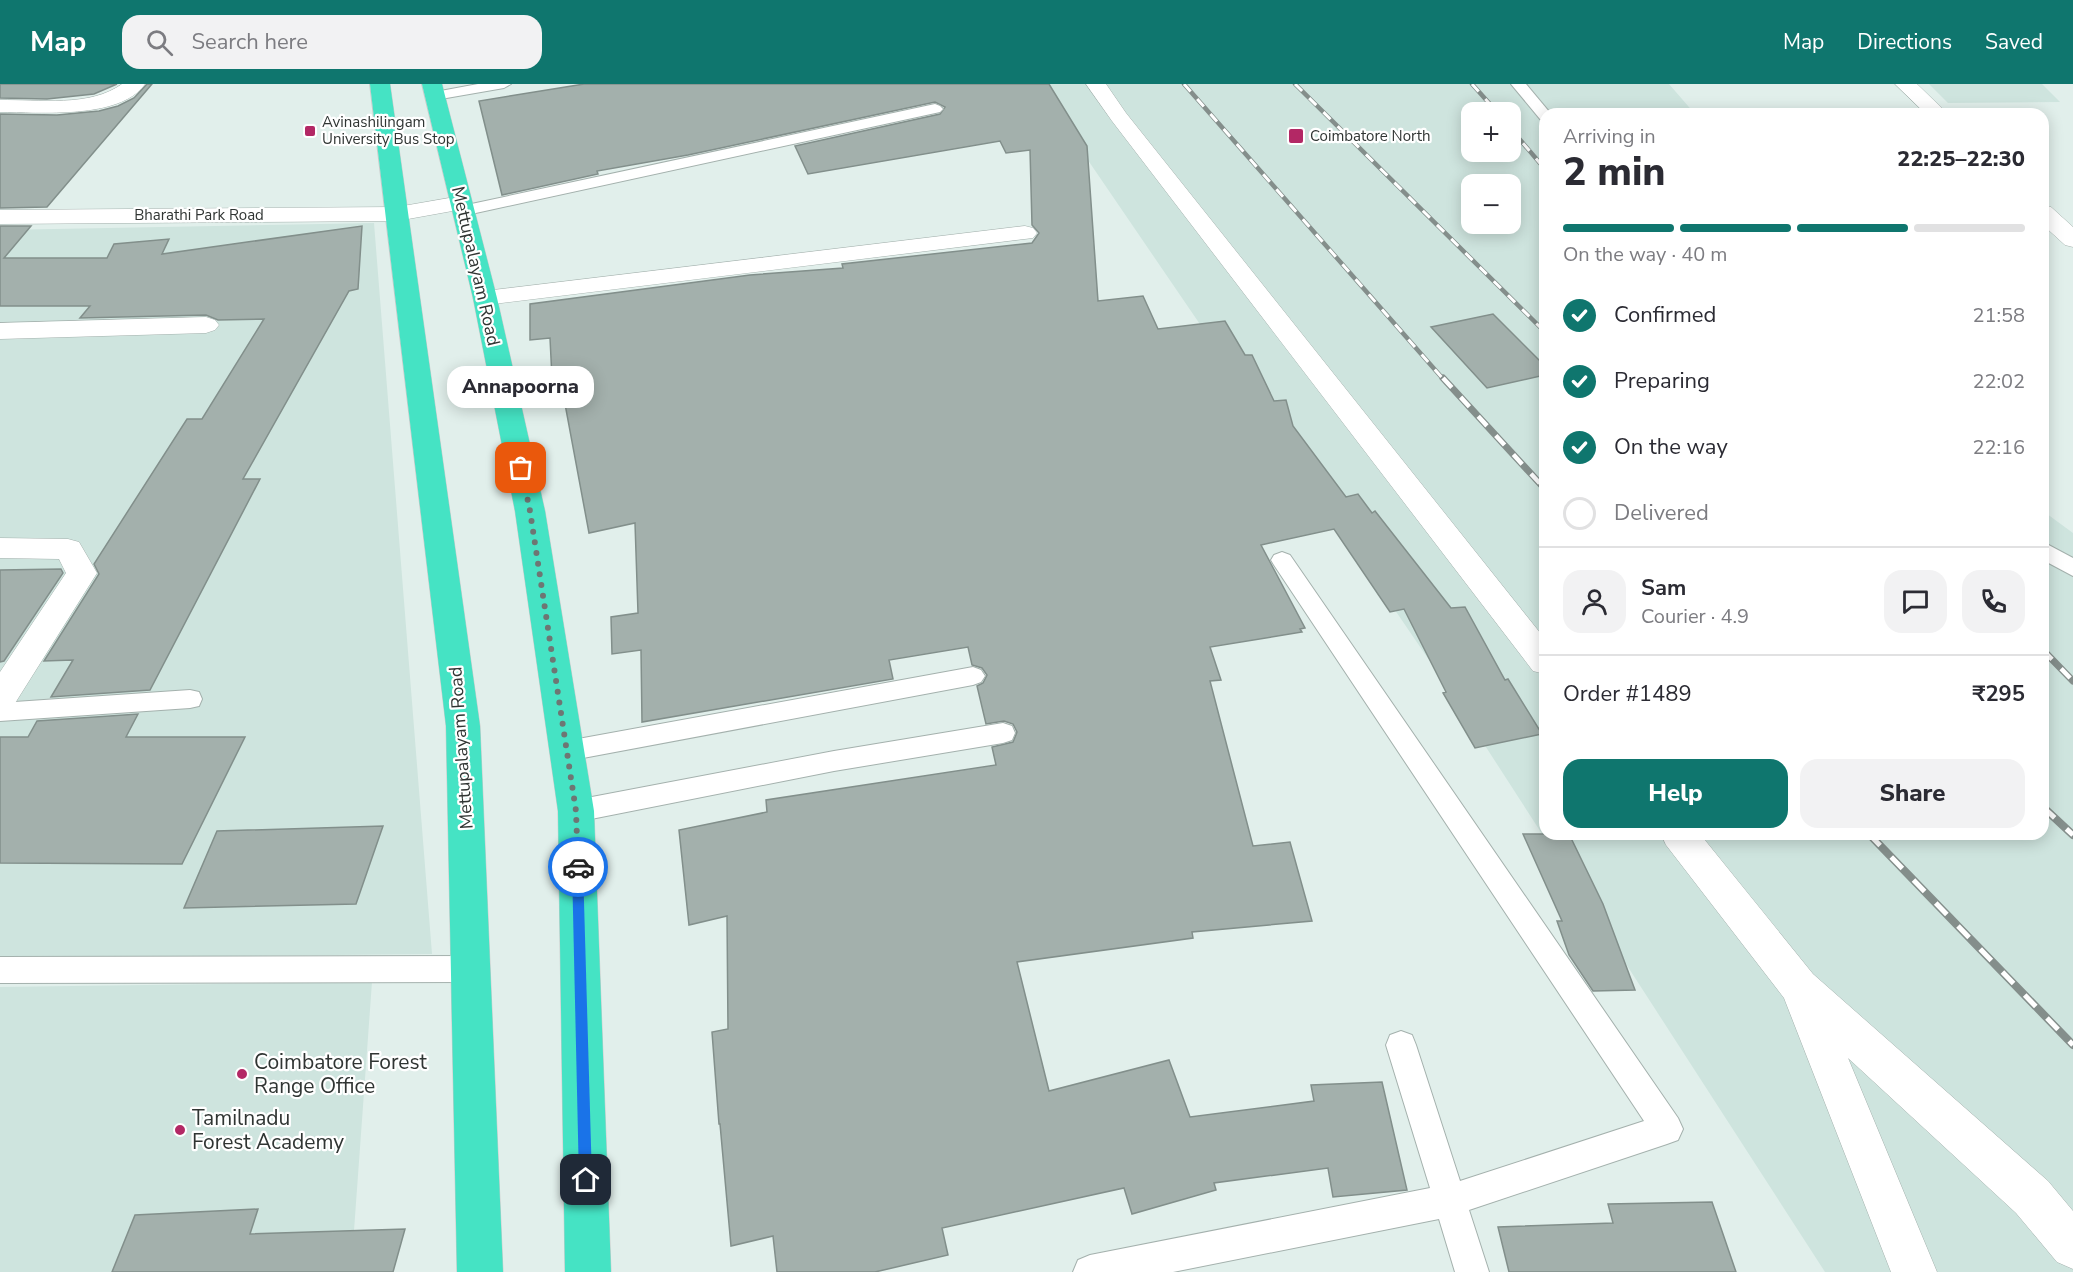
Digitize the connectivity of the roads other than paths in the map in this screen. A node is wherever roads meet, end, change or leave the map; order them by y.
1 (135, 84) edge
2 (380, 84) edge
3 (504, 84) edge
4 (1096, 84) edge
5 (1518, 84) edge
6 (1905, 84) edge
7 (434, 90) edge
8 (0, 106) edge
9 (1931, 108) edge
10 (935, 109) dead end
11 (1539, 109) edge
12 (462, 207) junction
13 (398, 214) junction
14 (0, 217) edge
15 (2049, 218) edge
16 (1025, 233) dead end
17 (2073, 240) edge
18 (484, 298) junction
19 (206, 325) dead end
20 (0, 331) edge
21 (0, 548) edge
22 (2049, 554) edge
23 (1282, 560) dead end
24 (2073, 568) edge
25 (1539, 654) edge
26 (973, 676) dead end
27 (0, 699) edge
28 (190, 699) dead end
29 (0, 712) edge
30 (1003, 733) dead end
31 (567, 751) junction
32 (576, 811) junction
33 (1684, 840) edge
34 (472, 969) junction
35 (0, 970) edge
36 (1799, 987) junction
37 (1401, 1045) dead end
38 (1448, 1201) junction
39 (2073, 1246) edge
40 (480, 1272) edge
41 (588, 1272) edge
42 (1090, 1272) edge
43 (1472, 1272) edge
44 (1914, 1272) edge

1 - 8 street
2 - 13 highway, Mettupalayam Road
3 - 7 lane
4 - 25 street
5 - 11 lane
6 - 9 street
7 - 12 highway, Mettupalayam Road
10 - 12 lane
12 - 13 street, Bharathi Park Road
12 - 18 highway, Mettupalayam Road
13 - 14 street, Bharathi Park Road
13 - 34 highway, Mettupalayam Road
15 - 17 street
16 - 18 street
18 - 31 highway, Mettupalayam Road
19 - 20 street
21 - 27 street
22 - 24 lane
23 - 38 lane
26 - 31 lane
28 - 29 lane
30 - 32 lane
31 - 32 highway, Mettupalayam Road
32 - 41 highway, Mettupalayam Road
33 - 36 street
34 - 35 lane
34 - 40 highway, Mettupalayam Road
36 - 39 street
36 - 44 street
37 - 38 lane
38 - 42 lane
38 - 43 lane

